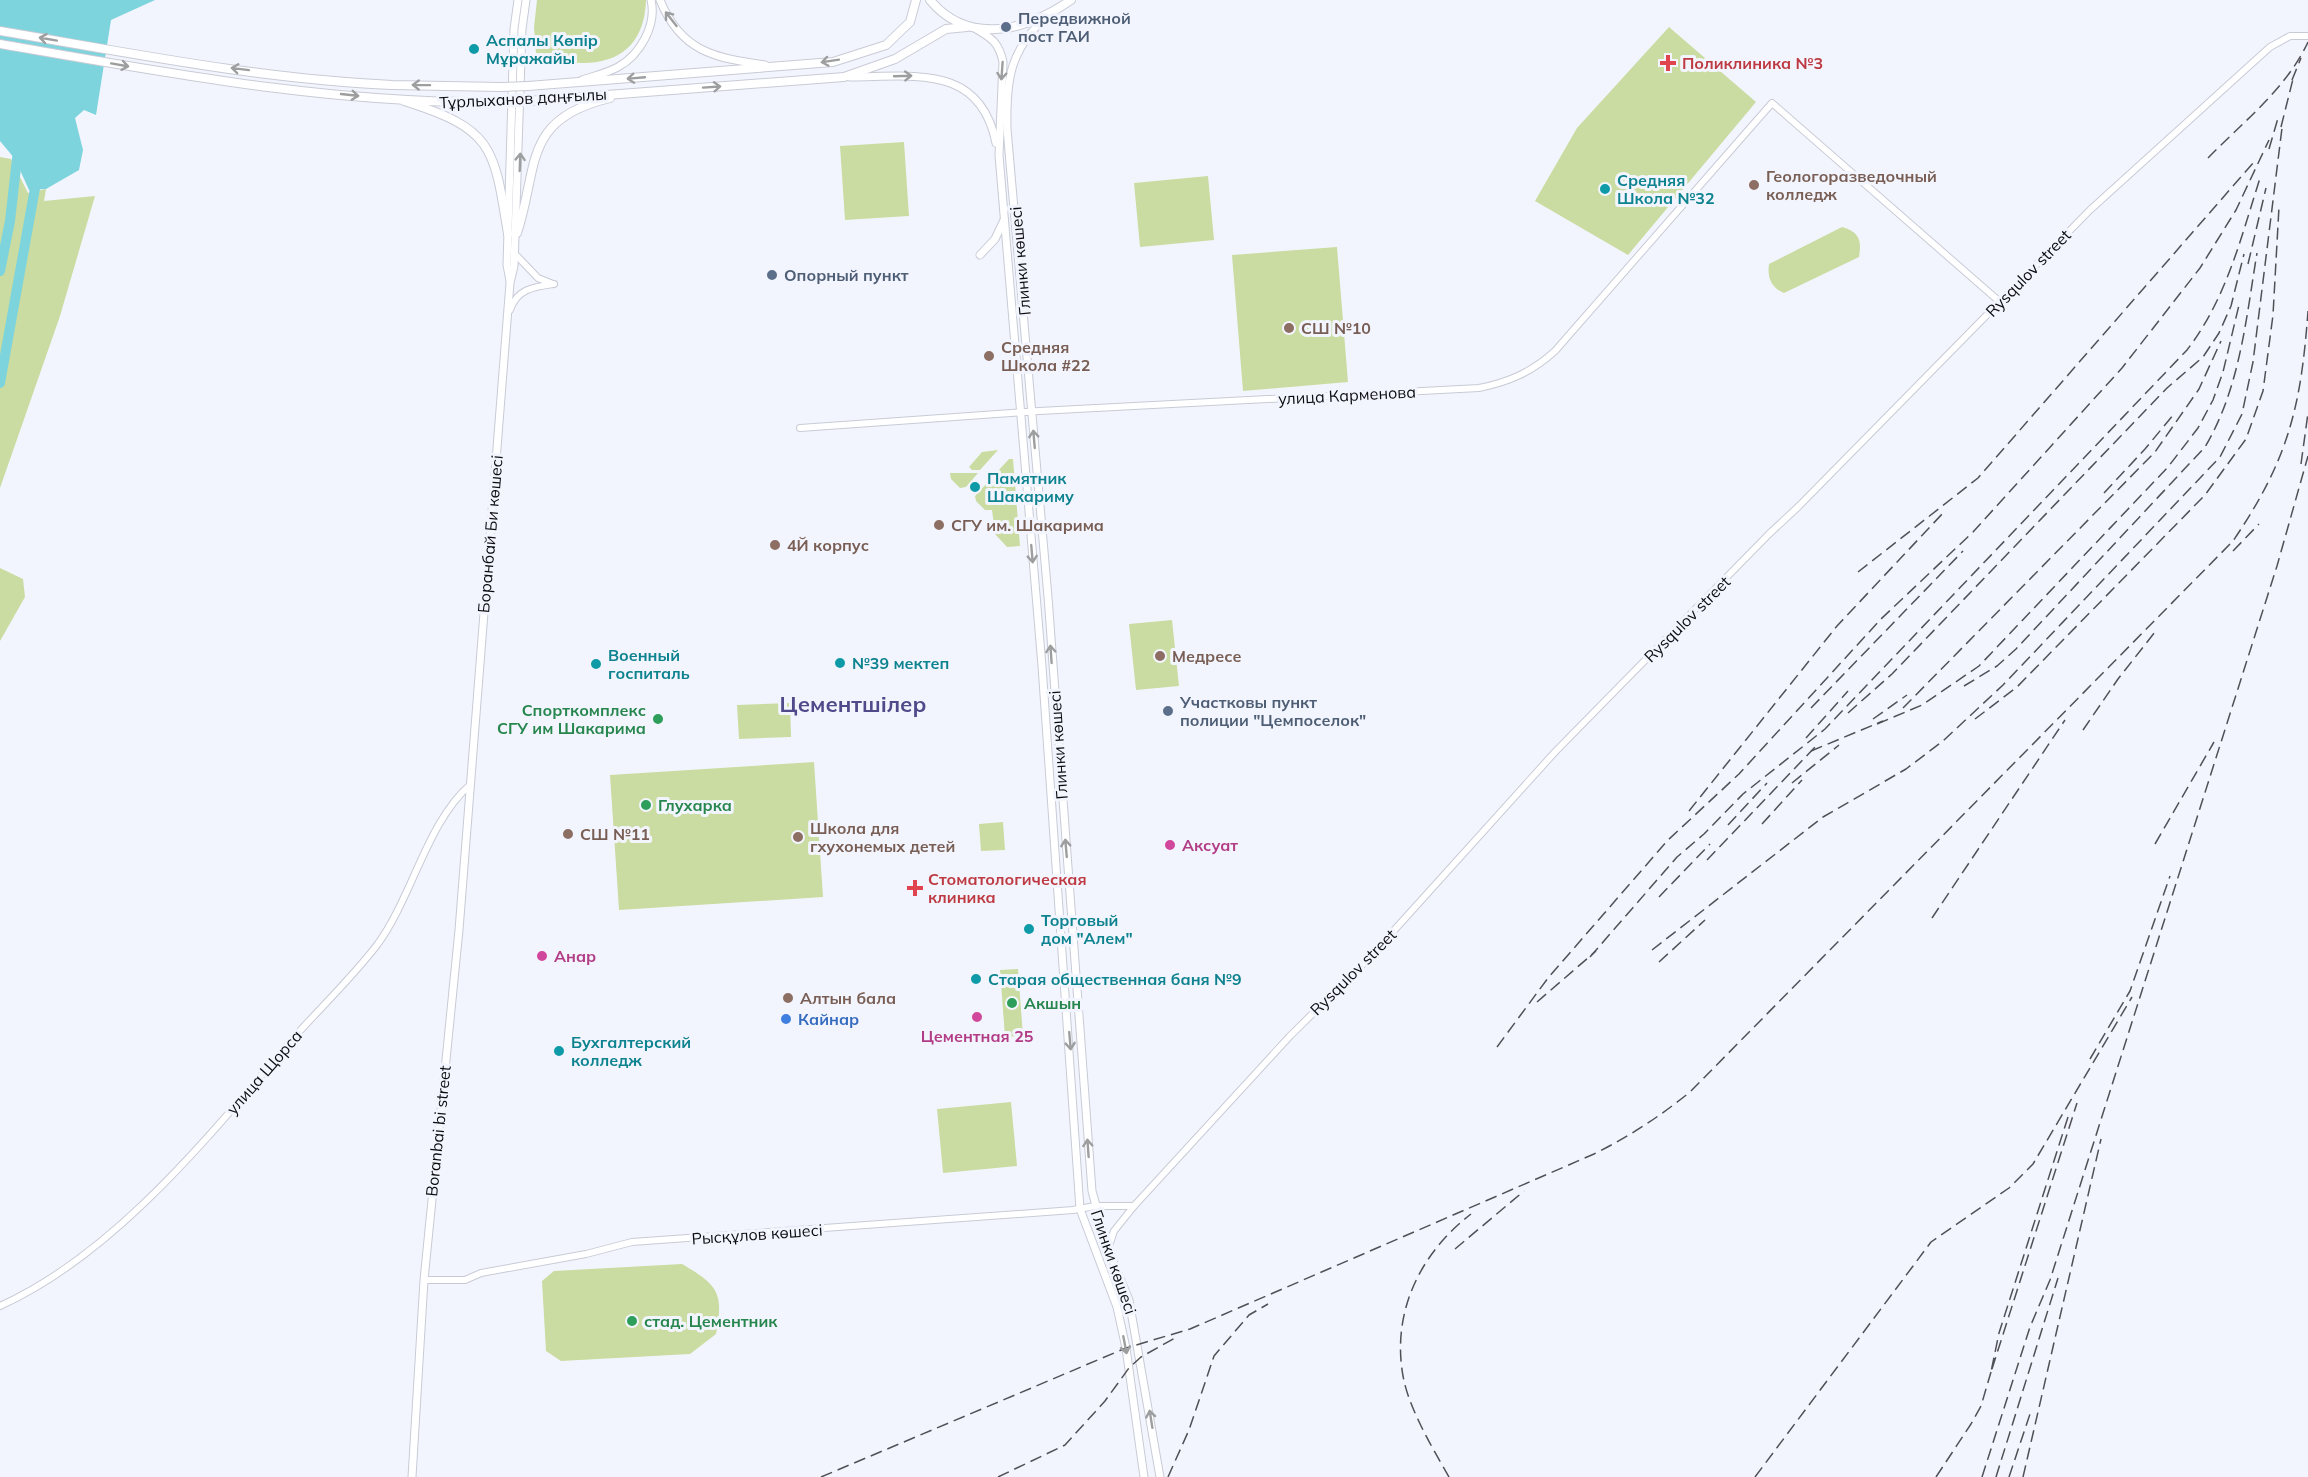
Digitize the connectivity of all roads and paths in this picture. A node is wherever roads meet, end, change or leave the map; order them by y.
1 (518, 0) edge
2 (526, 0) edge
3 (651, 0) edge
4 (660, 0) edge
5 (916, 0) edge
6 (930, 0) edge
7 (1071, 0) edge
8 (1046, 17) junction
9 (970, 27) junction
10 (0, 30) edge
11 (2308, 36) edge
12 (0, 44) edge
13 (776, 66) junction
14 (844, 76) junction
15 (573, 83) junction
16 (630, 93) junction
17 (403, 101) junction
18 (999, 155) junction
19 (1005, 218) junction
20 (513, 233) junction
21 (515, 254) junction
22 (980, 255) dead end
23 (510, 283) junction
24 (2000, 303) junction
25 (508, 316) junction
26 (1032, 411) junction
27 (1019, 412) junction
28 (800, 428) dead end
29 (470, 785) junction
30 (1095, 1206) junction
31 (1134, 1206) junction
32 (1080, 1209) junction
33 (1108, 1249) junction
34 (424, 1280) junction
35 (0, 1306) edge
36 (412, 1477) edge
37 (1144, 1477) edge
38 (1160, 1477) edge

1 - 20 main road, Боранбай Би көшесі
20 -> 2 main road, Боранбай Би көшесі
3 - 15 main road
13 -> 4 main road
5 -> 13 highway, Тұрлыханов даңғылы
6 - 9 highway
7 - 8 highway
8 - 9 highway
8 - 26 main road, Глинки көшесі
9 - 14 highway, Тұрлыханов даңғылы
9 -> 18 main road, Глинки көшесі
15 -> 10 highway, Тұрлыханов даңғылы, bridge
11 - 24 street, Rysqulov street
12 -> 17 highway, Тұрлыханов даңғылы
13 -> 15 highway, Тұрлыханов даңғылы
16 -> 14 highway, Тұрлыханов даңғылы
14 -> 18 main road
16 - 17 highway, Тұрлыханов даңғылы, bridge
16 - 20 main road
17 - 20 main road
18 - 19 main road, Глинки көшесі
19 - 22 main road
19 - 27 main road, Глинки көшесі
20 - 21 main road, Боранбай Би көшесі
20 - 23 main road, Боранбай Би көшесі
21 - 23 main road, Боранбай Би көшесі
21 - 25 street
23 - 25 main road, Боранбай Би көшесі
24 - 26 street, улица Карменова
24 - 31 street, Rysqulov street
25 - 29 main road, Боранбай Би көшесі
26 - 27 street, улица Карменова
30 -> 26 main road, Глинки көшесі
27 - 28 street, улица Карменова
27 -> 32 main road, Глинки көшесі
29 - 34 main road, Boranbai bi street
29 - 35 street, улица Щорса
30 - 31 street, Рысқұлов көшесі
30 - 32 street, Рысқұлов көшесі
30 - 33 main road, Глинки көшесі
31 - 33 street, Rysqulov street
32 - 34 street, Рысқұлов көшесі
32 -> 37 main road, Глинки көшесі
38 -> 33 main road, Глинки көшесі
34 - 36 main road, Boranbai bi street

